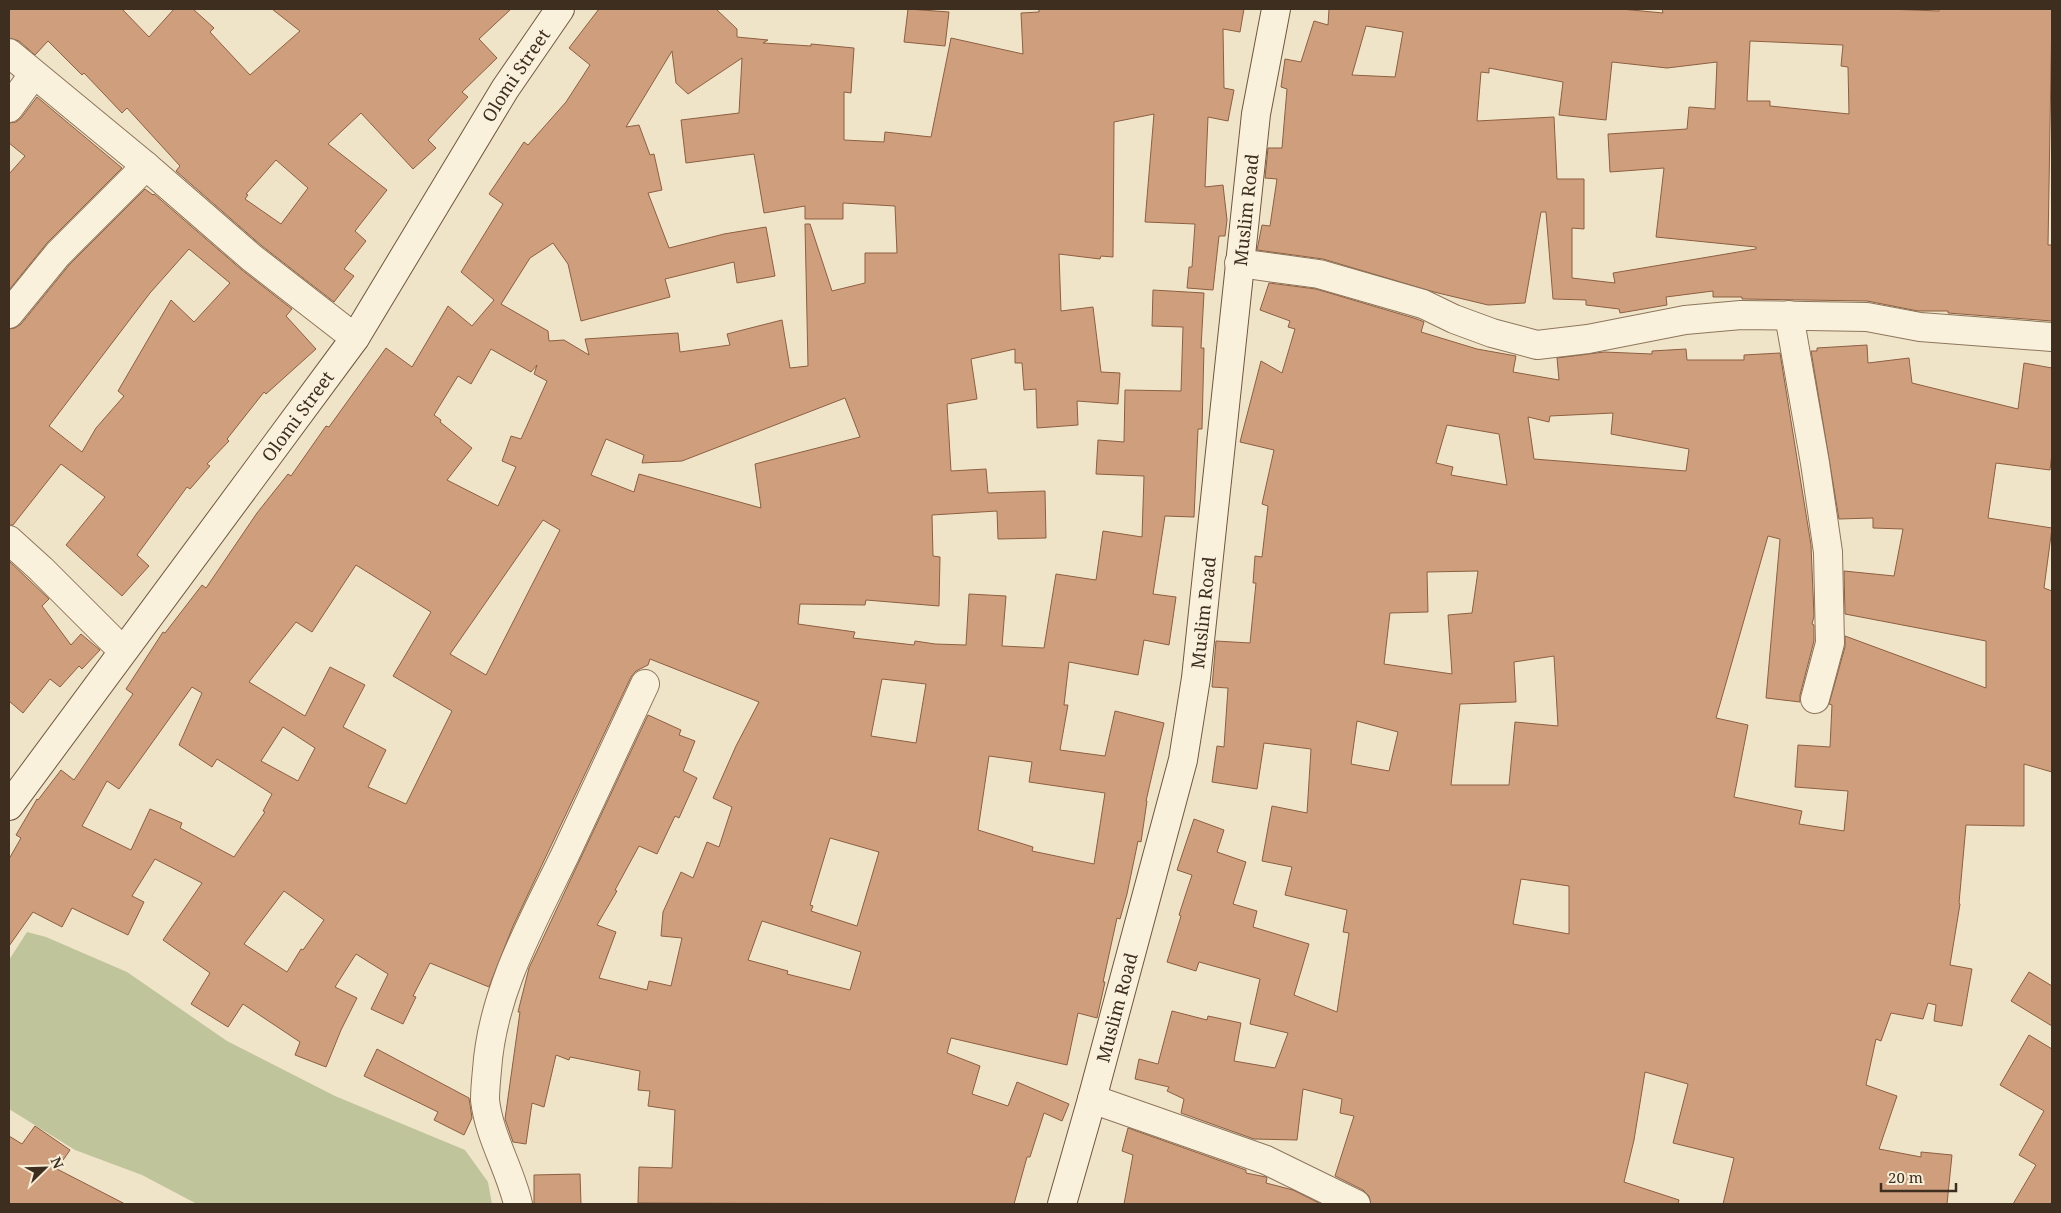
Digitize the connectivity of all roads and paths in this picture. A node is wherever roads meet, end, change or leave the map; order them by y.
1 (560, 9) edge
2 (1276, 9) edge
3 (9, 53) edge
4 (33, 75) junction
5 (9, 108) edge
6 (146, 166) junction
7 (1239, 262) junction
8 (9, 314) edge
9 (1790, 316) junction
10 (2052, 337) edge
11 (354, 338) junction
12 (9, 540) edge
13 (122, 650) junction
14 (645, 684) dead end
15 (1815, 699) dead end
16 (9, 806) edge
17 (1092, 1098) junction
18 (518, 1204) edge
19 (1062, 1204) edge
20 (1356, 1204) edge

1 - 11 street, Olomi Street
2 - 7 street, Muslim Road
3 - 4 street
4 - 5 street
4 - 6 street
6 - 8 street
6 - 11 street
7 - 9 street
7 - 17 street, Muslim Road
9 - 10 street
9 - 15 street
11 - 13 street, Olomi Street
12 - 13 street
13 - 16 street, Olomi Street
14 - 18 street
17 - 19 street, Muslim Road
17 - 20 street

